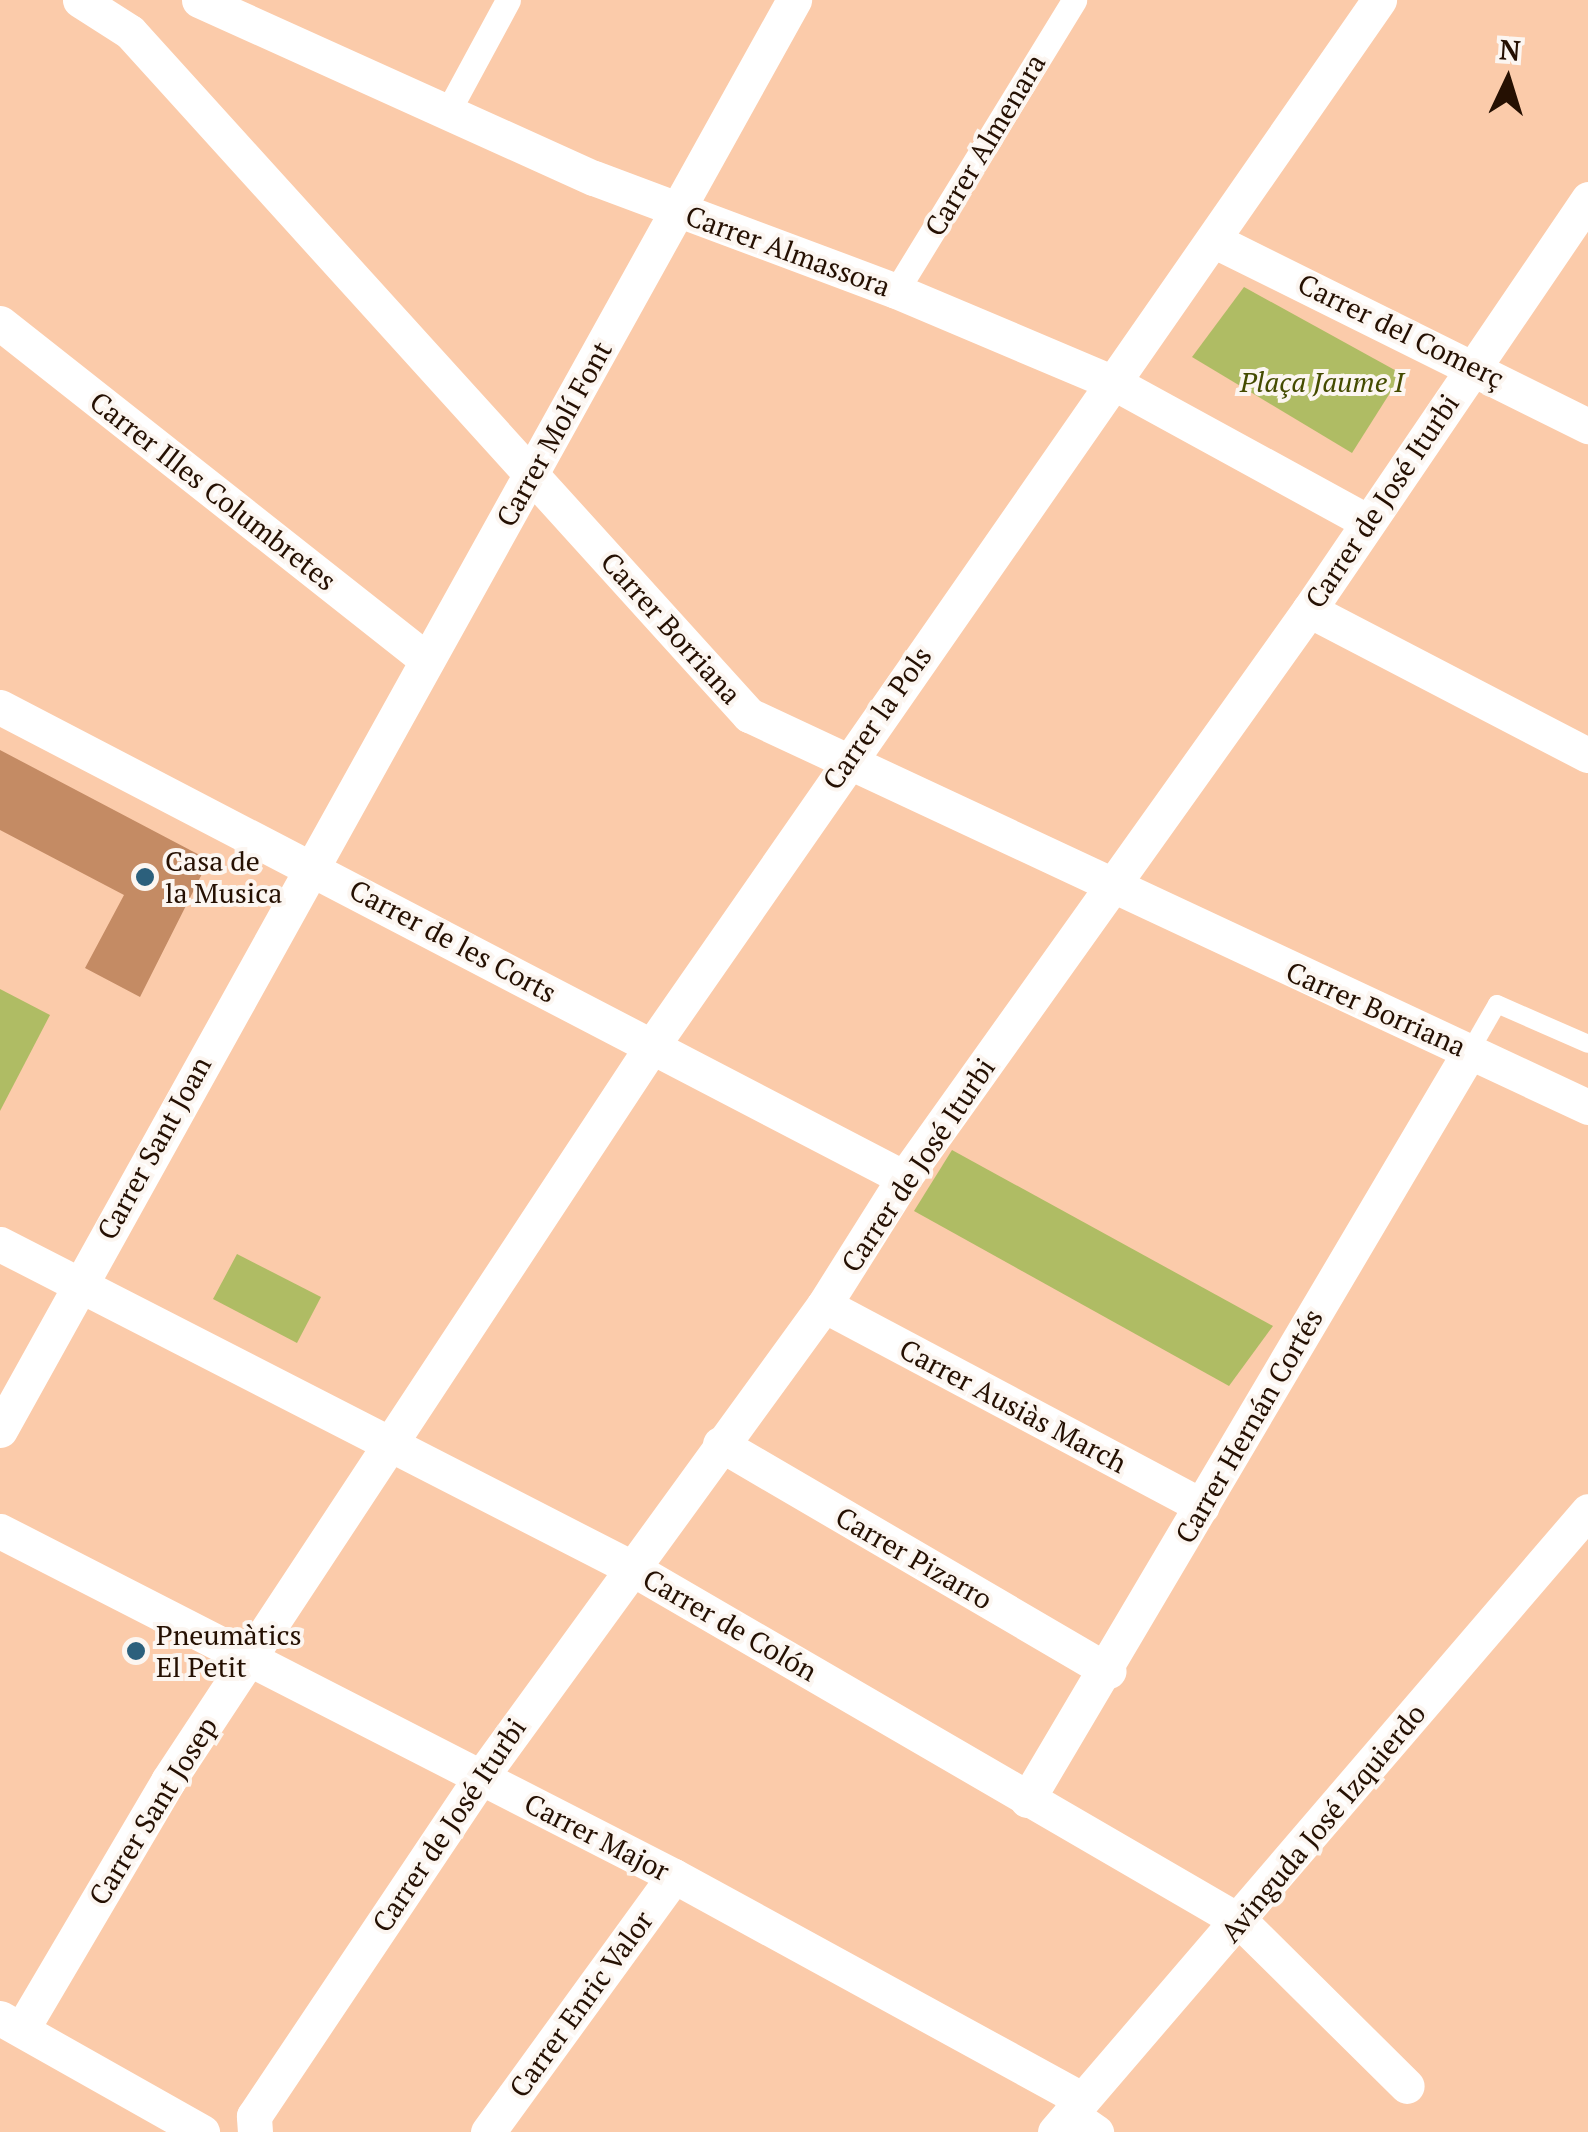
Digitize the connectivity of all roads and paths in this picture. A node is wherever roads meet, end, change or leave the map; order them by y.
1 (80, 0) edge
2 (508, 0) edge
3 (794, 0) edge
4 (1074, 0) edge
5 (1379, 0) edge
6 (218, 4) edge
7 (135, 16) edge
8 (448, 113) junction
9 (1588, 199) edge
10 (676, 210) junction
11 (1212, 240) junction
12 (896, 290) junction
13 (0, 323) edge
14 (1475, 366) junction
15 (1116, 384) junction
16 (1588, 426) edge
17 (532, 474) junction
18 (1366, 521) junction
19 (1309, 610) junction
20 (427, 660) junction
21 (0, 707) edge
22 (1588, 754) edge
23 (844, 764) junction
24 (310, 866) junction
25 (1110, 889) junction
26 (1588, 1044) edge
27 (652, 1046) junction
28 (1470, 1051) junction
29 (1588, 1108) edge
30 (904, 1178) junction
31 (0, 1244) edge
32 (79, 1282) junction
33 (824, 1305) junction
34 (5, 1409) edge
35 (720, 1444) junction
36 (390, 1448) junction
37 (1202, 1506) junction
38 (1588, 1511) edge
39 (0, 1532) edge
40 (628, 1566) junction
41 (251, 1657) junction
42 (1108, 1671) junction
43 (481, 1777) junction
44 (1027, 1800) junction
45 (674, 1876) junction
46 (1241, 1922) junction
47 (11, 2023) edge
48 (1406, 2086) dead end
49 (1076, 2119) edge
50 (202, 2132) edge
51 (256, 2132) edge
52 (488, 2132) edge

1 - 7 street, Carrer Borriana
2 - 8 street
3 - 10 street, Carrer Molí Font
4 - 12 street, Carrer Almenara
5 - 11 street, Carrer la Pols
6 - 8 street, Carrer Almassora
7 - 17 street, Carrer Borriana
8 - 10 street, Carrer Almassora
9 - 14 street, Carrer de José Iturbi
10 - 12 street, Carrer Almassora
10 - 17 street, Carrer Molí Font
11 - 14 street, Carrer del Comerç
11 - 15 street, Carrer la Pols
12 - 15 street, Carrer Almassora
13 - 20 street, Carrer Illes Columbretes
14 - 16 street, Carrer del Comerç
14 - 18 street, Carrer de José Iturbi
15 - 18 street, Carrer Almassora
15 - 23 street, Carrer la Pols
17 - 20 street, Carrer Molí Font
17 - 23 street, Carrer Borriana
18 - 19 street, Carrer de José Iturbi
19 - 22 street
19 - 25 street, Carrer de José Iturbi
20 - 24 street, Carrer Molí Font
21 - 24 street, Carrer de les Corts
23 - 25 street, Carrer Borriana
23 - 27 street, Carrer la Pols
24 - 27 street, Carrer de les Corts
24 - 32 street, Carrer Sant Joan
25 - 28 street, Carrer Borriana
25 - 30 street, Carrer de José Iturbi
26 - 28 lane
27 - 30 street, Carrer de les Corts
27 - 36 street, Carrer la Pols
28 - 29 street, Carrer Borriana
28 - 37 street, Carrer Hernán Cortés
30 - 33 street, Carrer de José Iturbi
31 - 32 street, Carrer de Colón
32 - 34 street, Carrer Sant Joan
32 - 36 street, Carrer de Colón
33 - 35 street, Carrer de José Iturbi
33 - 37 street, Carrer Ausiàs March
35 - 40 street, Carrer de José Iturbi
35 - 42 street, Carrer Pizarro
36 - 40 street, Carrer de Colón
36 - 41 street, Carrer Sant Josep
37 - 42 street, Carrer Hernán Cortés
38 - 46 street, Avinguda José Izquierdo
39 - 41 street, Carrer Major
40 - 43 street, Carrer de José Iturbi
40 - 44 street, Carrer de Colón
41 - 43 street, Carrer Major
41 - 47 street, Carrer Sant Josep
42 - 44 street, Carrer Hernán Cortés
43 - 45 street, Carrer Major
43 - 51 street, Carrer de José Iturbi
44 - 46 street, Carrer de Colón
45 - 49 street, Carrer Major
45 - 52 street, Carrer Enric Valor
46 - 48 street, Carrer de Colón
46 - 49 street, Avinguda José Izquierdo
47 - 50 street

